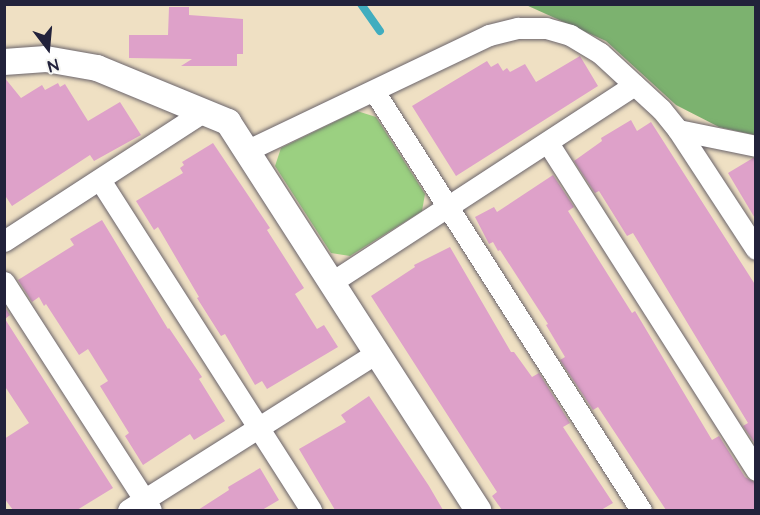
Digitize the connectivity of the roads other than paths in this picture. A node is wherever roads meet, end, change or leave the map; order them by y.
1 (4, 62) edge
2 (634, 85) junction
3 (374, 91) junction
4 (204, 111) junction
5 (678, 130) junction
6 (548, 143) junction
7 (756, 146) edge
8 (248, 150) junction
9 (100, 180) junction
10 (447, 209) junction
11 (4, 241) edge
12 (756, 249) edge
13 (4, 282) edge
14 (332, 282) junction
15 (376, 353) junction
16 (258, 428) junction
17 (756, 470) edge
18 (141, 507) edge
19 (310, 510) edge
20 (478, 510) edge
21 (641, 510) edge

1 - 4 street
2 - 3 street
2 - 5 street
2 - 6 street
3 - 8 street
3 - 10 street
4 - 8 street
4 - 9 street
5 - 7 street
5 - 12 street
6 - 10 street
6 - 17 street
8 - 14 street
9 - 11 street
9 - 16 street
10 - 14 street
10 - 21 street
13 - 18 street
14 - 15 street
15 - 16 street
15 - 20 street
16 - 18 street
16 - 19 street

